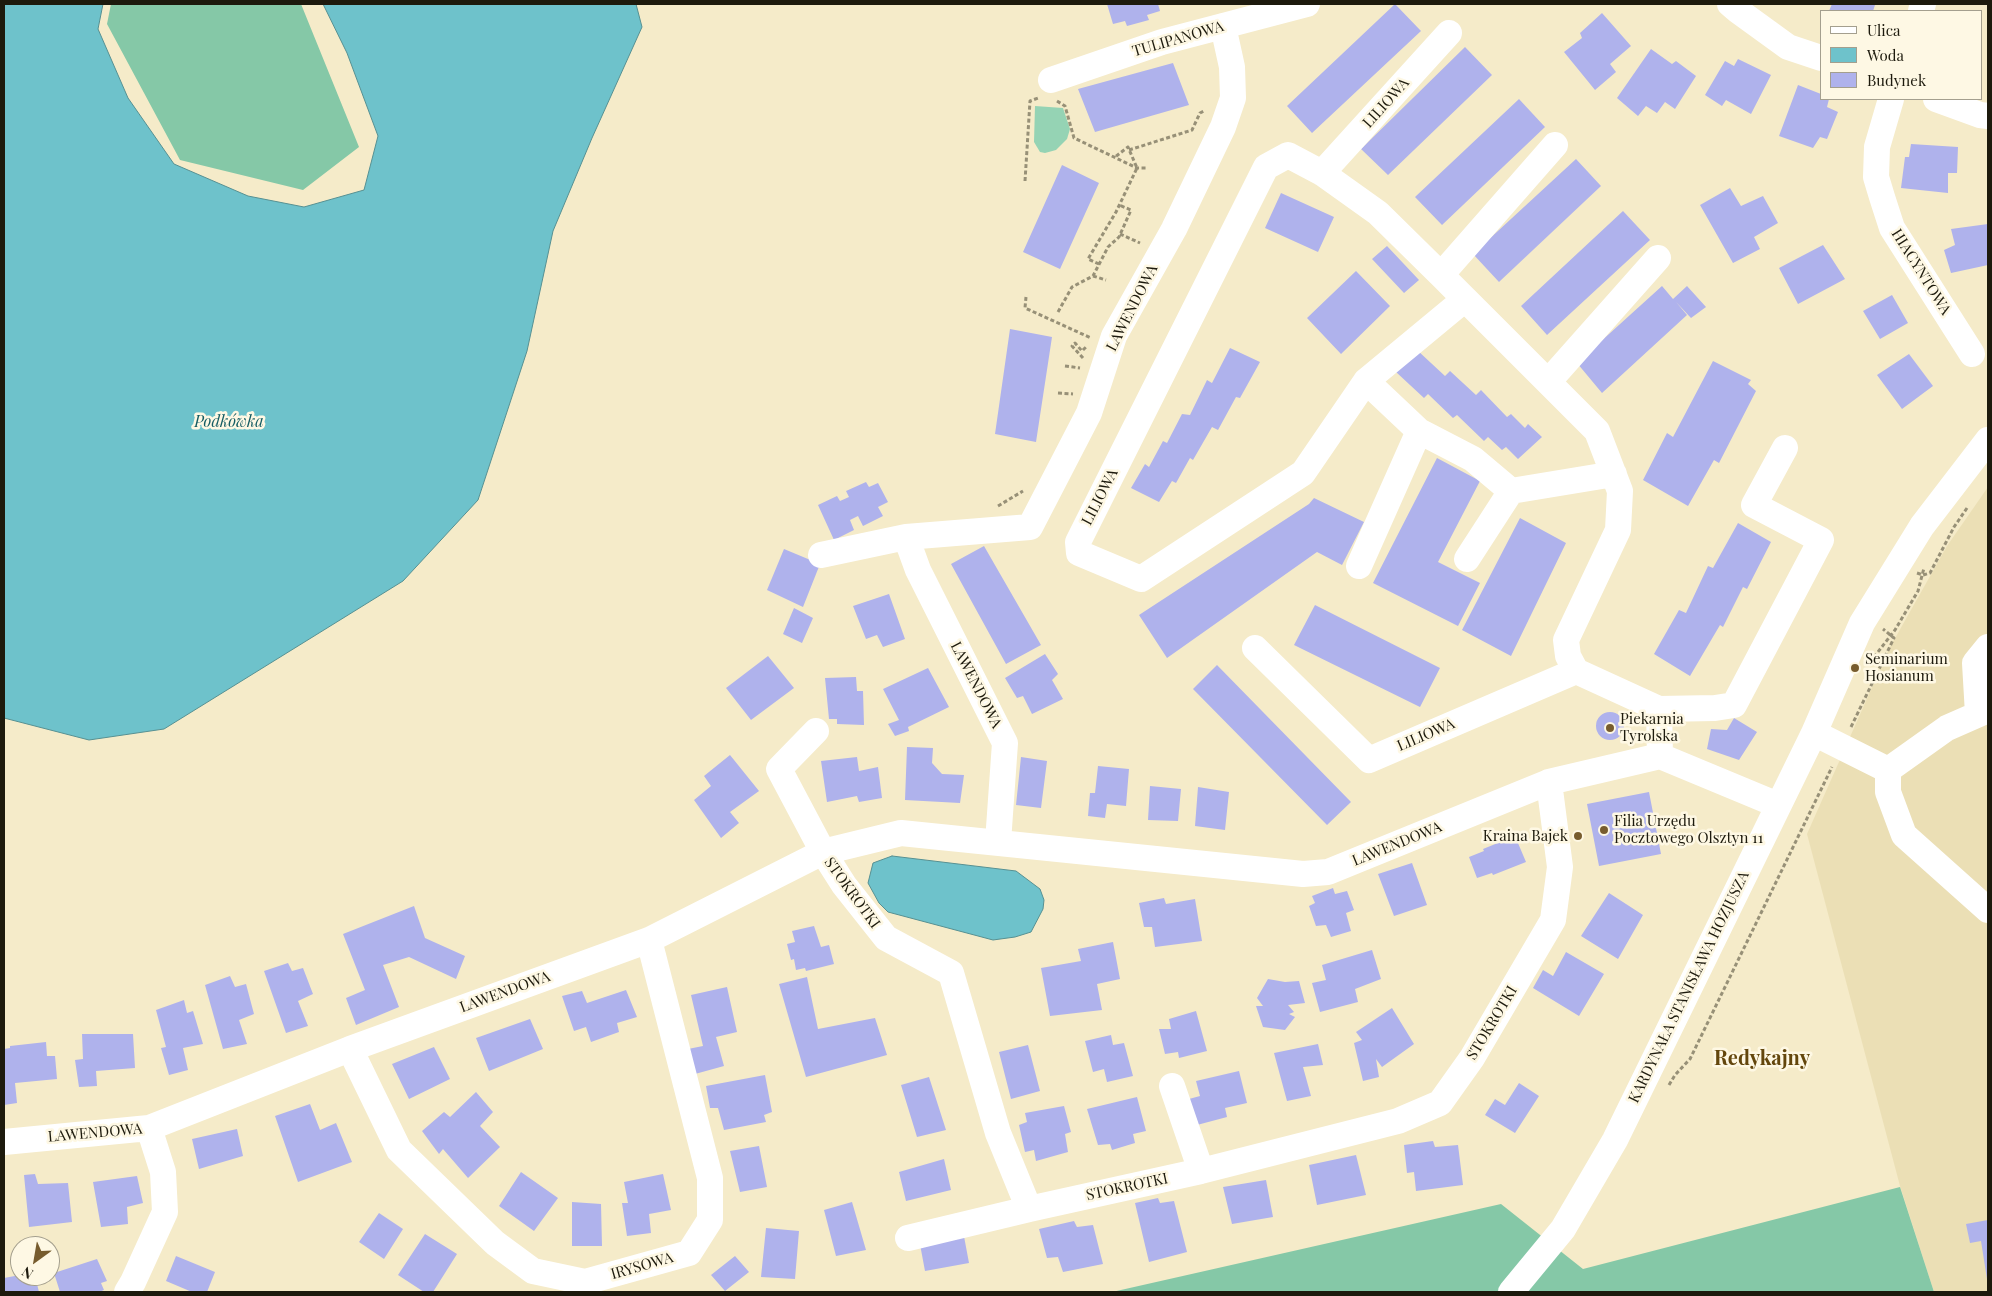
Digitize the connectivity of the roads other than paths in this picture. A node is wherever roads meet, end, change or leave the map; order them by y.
1 (1307, 4) edge
2 (1730, 4) edge
3 (1223, 26) junction
4 (1449, 33) dead end
5 (1820, 58) edge
6 (1050, 91) road end
7 (1891, 100) edge
8 (1939, 100) edge
9 (1988, 116) edge
10 (1556, 144) dead end
11 (1322, 173) junction
12 (1658, 258) dead end
13 (1441, 275) junction
14 (1465, 300) junction
15 (1972, 354) dead end
16 (1366, 381) junction
17 (1548, 382) junction
18 (1419, 431) junction
19 (1988, 440) edge
20 (1785, 448) dead end
21 (1614, 474) junction
22 (1511, 491) junction
23 (906, 537) junction
24 (821, 556) dead end
25 (1468, 559) dead end
26 (1359, 566) dead end
27 (1988, 646) edge
28 (1254, 648) dead end
29 (1576, 670) junction
30 (1659, 709) junction
31 (1983, 712) edge
32 (816, 731) dead end
33 (1814, 733) junction
34 (1660, 756) junction
35 (1888, 770) junction
36 (1549, 782) junction
37 (1778, 805) junction
38 (998, 842) junction
39 (823, 852) junction
40 (1988, 910) edge
41 (649, 940) junction
42 (350, 1049) junction
43 (1172, 1086) dead end
44 (149, 1128) junction
45 (4, 1142) edge
46 (1201, 1171) junction
47 (1029, 1209) junction
48 (908, 1238) dead end
49 (1522, 1288) edge
50 (127, 1292) edge

1 - 3 street, TULIPANOWA
2 - 5 street
3 - 6 street, TULIPANOWA
3 - 23 street, LAWENDOWA
4 - 11 street, LILIOWA
7 - 15 street, HIACYNTOWA
8 - 9 street
10 - 13 street
11 - 13 street, LILIOWA
11 - 16 street, LILIOWA
12 - 17 street
13 - 14 street, LILIOWA
14 - 16 street, LILIOWA
14 - 17 street, LILIOWA
16 - 18 street
17 - 21 street, LILIOWA
18 - 22 street
18 - 26 street
19 - 33 street, KARDYNAŁA STANISŁAWA HOZJUSZA
20 - 30 street
21 - 22 street
21 - 29 street, LILIOWA
22 - 25 street
23 - 24 street, LAWENDOWA
23 - 38 street, LAWENDOWA
27 - 31 street
28 - 29 street, LILIOWA
29 - 30 street
30 - 34 street
31 - 35 street
32 - 39 street, STOKROTKI
33 - 35 street
33 - 37 street, KARDYNAŁA STANISŁAWA HOZJUSZA
34 - 36 street, LAWENDOWA
34 - 37 street
35 - 40 street
36 - 38 street, LAWENDOWA
36 - 46 street, STOKROTKI
37 - 49 street, KARDYNAŁA STANISŁAWA HOZJUSZA
38 - 39 street, LAWENDOWA
39 - 41 street, LAWENDOWA
39 - 47 street, STOKROTKI
41 - 42 street, LAWENDOWA
41 - 42 street, IRYSOWA
42 - 44 street, LAWENDOWA
43 - 46 street
44 - 45 street, LAWENDOWA
44 - 50 street
46 - 47 street, STOKROTKI
47 - 48 street

